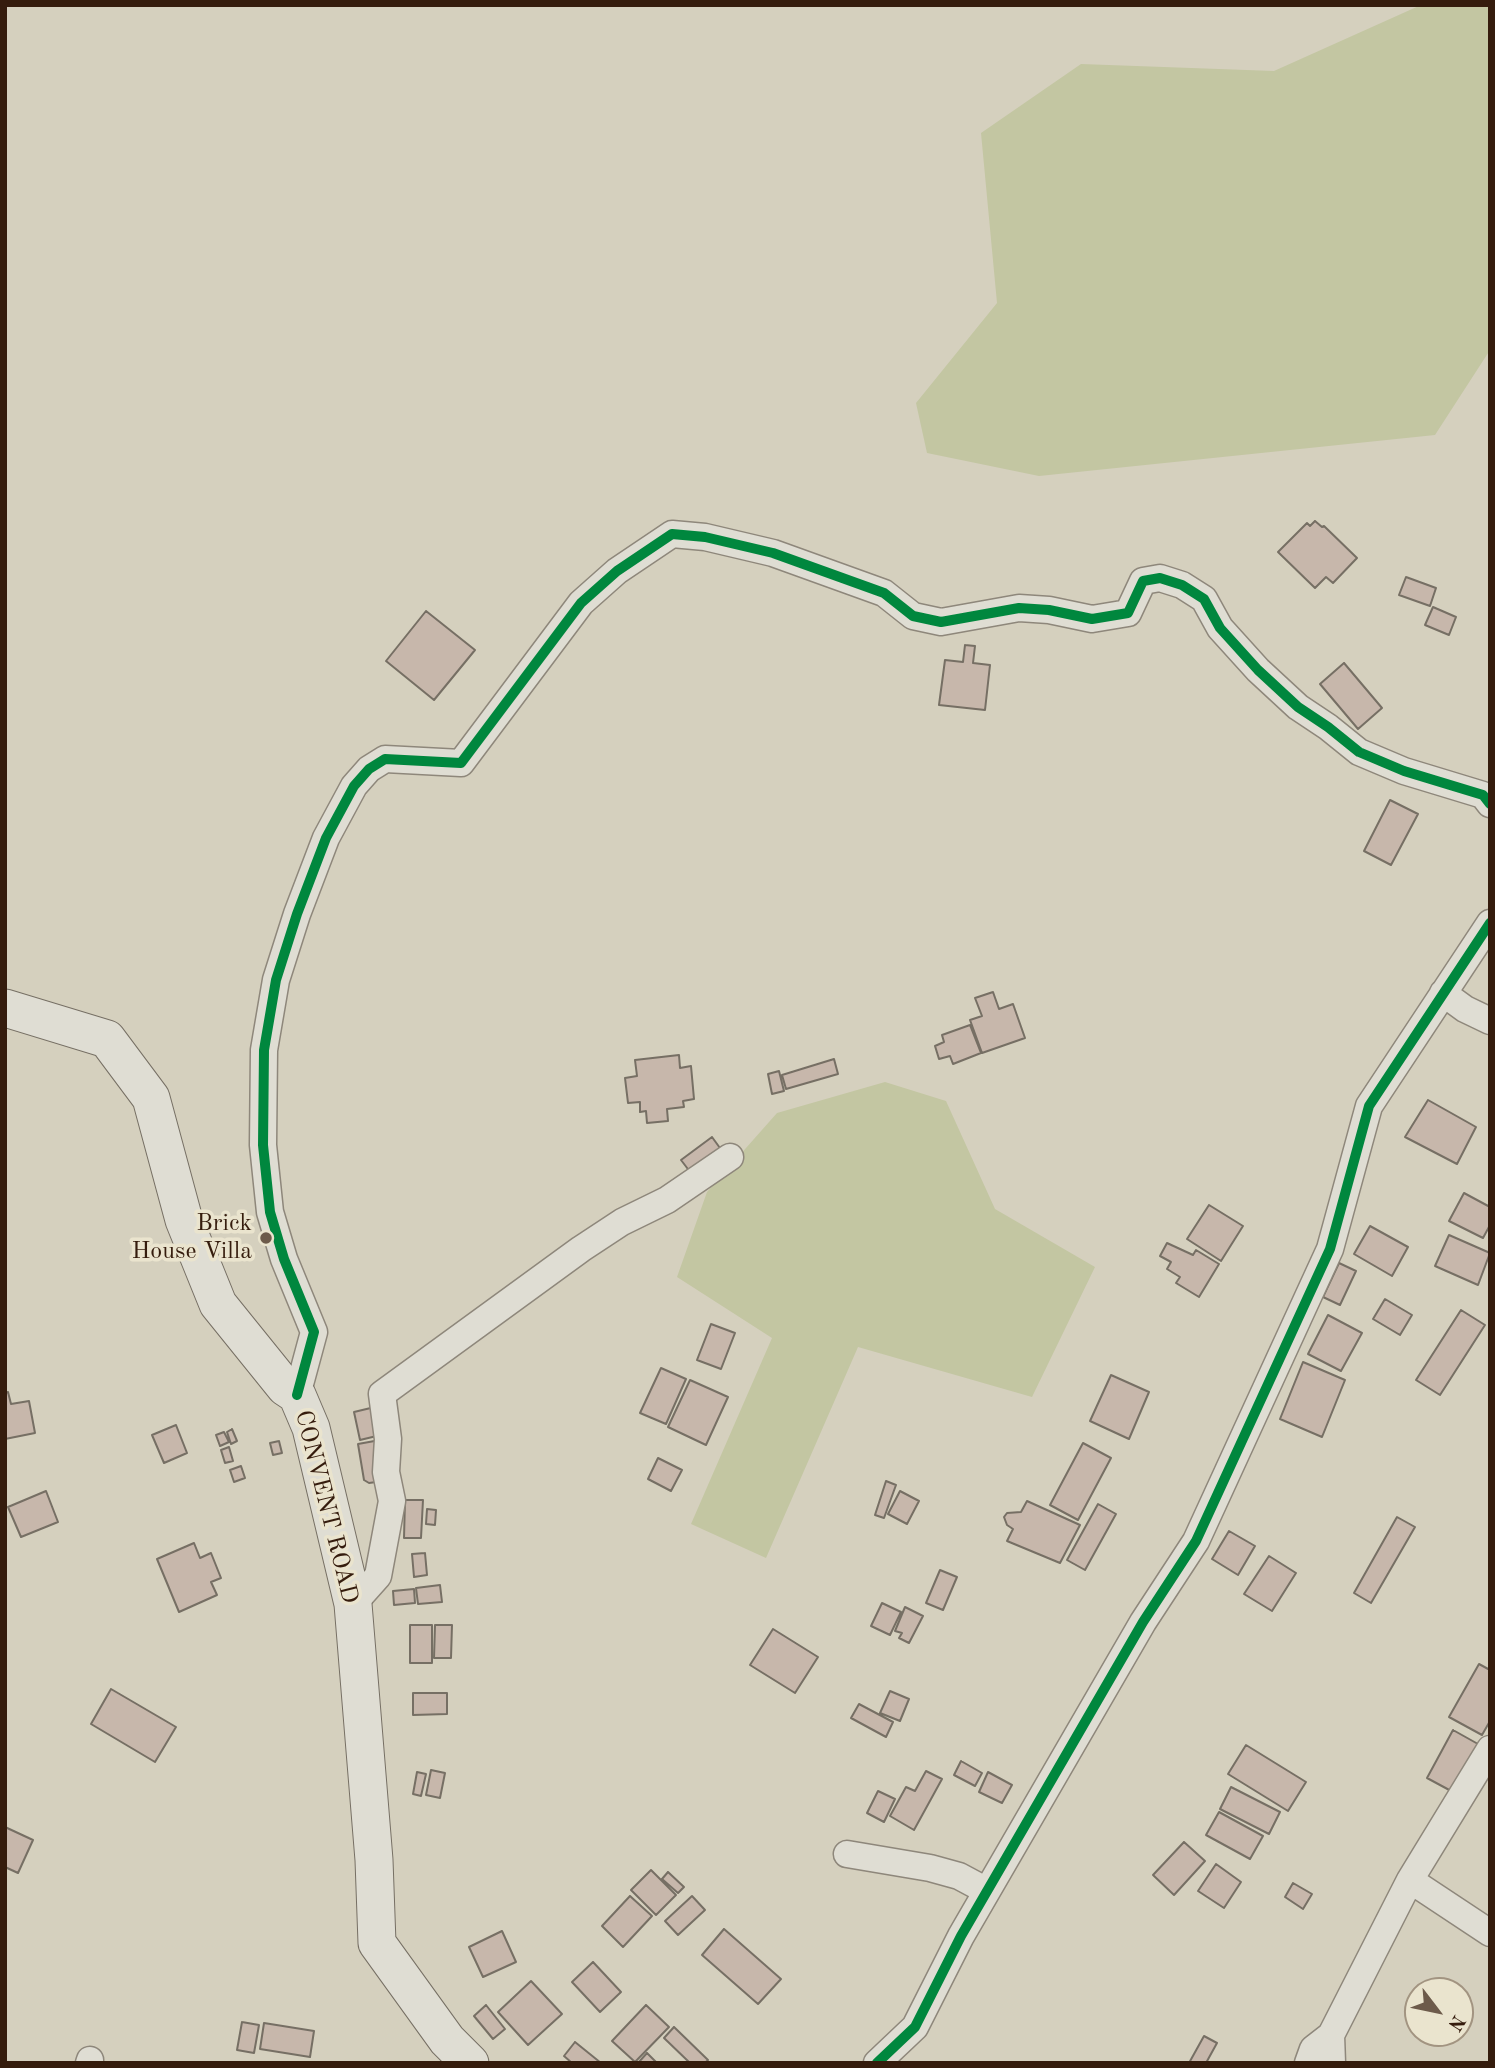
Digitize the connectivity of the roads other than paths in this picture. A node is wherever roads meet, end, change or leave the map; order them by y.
1 (1490, 804) edge
2 (1490, 923) edge
3 (1443, 993) junction
4 (5, 1008) edge
5 (1490, 1021) edge
6 (730, 1157) dead end
7 (297, 1395) junction
8 (353, 1604) junction
9 (1490, 1749) edge
10 (847, 1854) dead end
11 (1410, 1880) junction
12 (987, 1891) junction
13 (1490, 1933) edge
14 (1331, 2035) junction
15 (451, 2055) edge
16 (877, 2063) edge
17 (1308, 2063) edge
18 (1332, 2063) edge

1 - 7 street
2 - 3 street
3 - 5 street
3 - 12 street
4 - 7 main road, CONVENT ROAD
6 - 8 street
7 - 8 main road, CONVENT ROAD
8 - 15 main road, CONVENT ROAD
9 - 11 street
10 - 12 street
11 - 13 street
11 - 14 street
12 - 16 street
14 - 17 street
14 - 18 street

